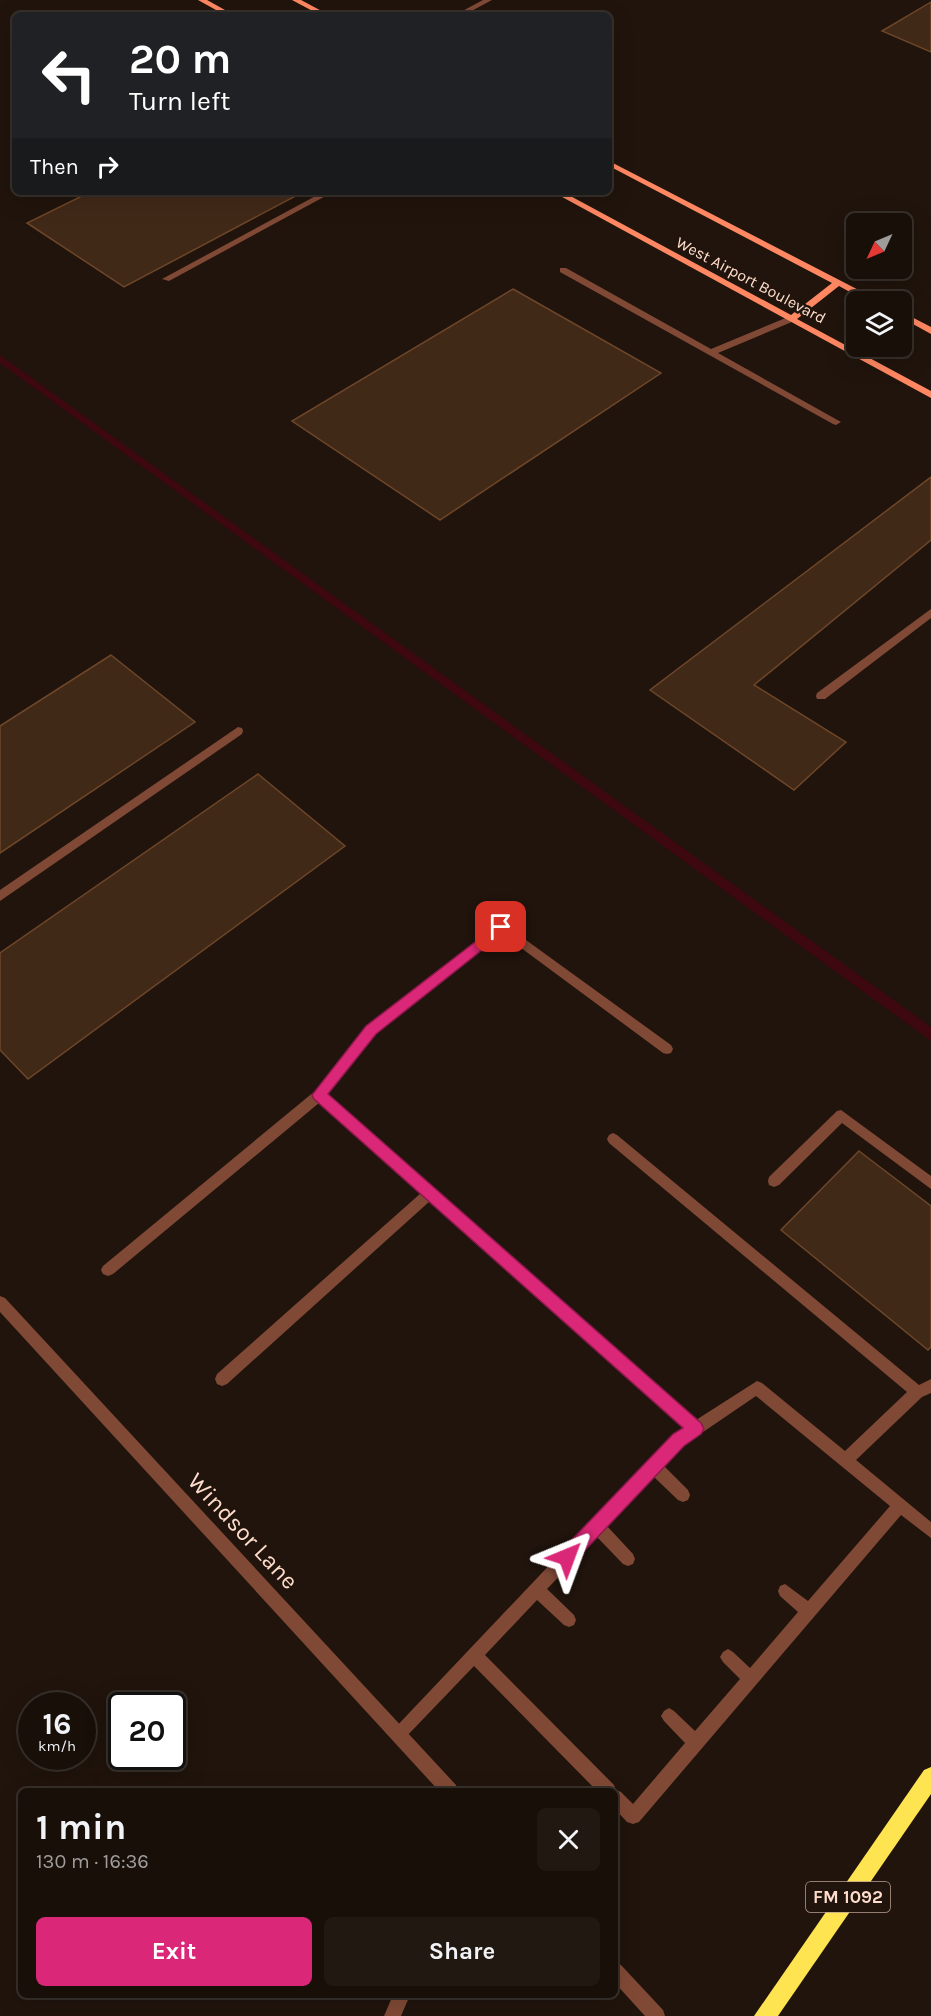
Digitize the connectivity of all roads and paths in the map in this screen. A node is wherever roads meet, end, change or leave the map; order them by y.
1 (202, 0) edge
2 (297, 0) edge
3 (488, 0) edge
4 (224, 12) edge
5 (319, 12) edge
6 (465, 12) edge
7 (612, 165) edge
8 (323, 195) edge
9 (563, 195) edge
10 (562, 270) dead end
11 (166, 279) dead end
12 (838, 283) junction
13 (854, 291) edge
14 (790, 319) junction
15 (912, 320) edge
16 (931, 330) edge
17 (712, 352) junction
18 (931, 395) edge
19 (836, 422) dead end
20 (931, 613) edge
21 (821, 696) dead end
22 (238, 731) dead end
23 (0, 896) edge
24 (667, 1049) dead end
25 (319, 1095) junction
26 (614, 1139) dead end
27 (774, 1181) dead end
28 (931, 1183) edge
29 (430, 1193) junction
30 (108, 1270) dead end
31 (0, 1302) edge
32 (222, 1379) dead end
33 (931, 1386) edge
34 (917, 1392) junction
35 (696, 1429) junction
36 (846, 1460) junction
37 (653, 1466) junction
38 (683, 1494) dead end
39 (900, 1505) junction
40 (597, 1526) junction
41 (931, 1531) edge
42 (628, 1559) dead end
43 (537, 1589) junction
44 (785, 1591) dead end
45 (810, 1611) junction
46 (569, 1620) dead end
47 (474, 1655) junction
48 (728, 1656) dead end
49 (751, 1679) junction
50 (669, 1716) dead end
51 (398, 1735) junction
52 (695, 1742) junction
53 (931, 1777) edge
54 (447, 1788) edge
55 (605, 1788) edge
56 (618, 1801) edge
57 (618, 1974) edge
58 (401, 1998) edge
59 (392, 2016) edge
60 (657, 2016) edge
61 (765, 2016) edge

1 - 4 main road
2 - 5 main road
3 - 6 street
7 - 12 main road, West Airport Boulevard
8 - 11 street
9 - 14 main road, West Airport Boulevard
10 - 17 street
12 - 13 main road, West Airport Boulevard
12 - 14 main road
14 - 17 street
14 - 18 main road, West Airport Boulevard
15 - 16 main road
17 - 19 street
20 - 21 street
22 - 23 street
24 - 25 street
25 - 29 street
25 - 30 street
26 - 34 street
27 - 28 street
29 - 32 street
29 - 35 street
31 - 51 street, Windsor Lane
33 - 34 street
34 - 36 street
35 - 36 street
35 - 37 street
36 - 39 street
37 - 38 street
37 - 40 street
39 - 41 street
39 - 45 street
40 - 42 street
40 - 43 street
43 - 46 street
43 - 47 street
44 - 45 street
45 - 49 street
47 - 51 street
47 - 55 street
48 - 49 street
49 - 52 street
50 - 52 street
51 - 54 street, Windsor Lane
52 - 56 street
53 - 61 main road, FM 1092
57 - 60 street
58 - 59 street

